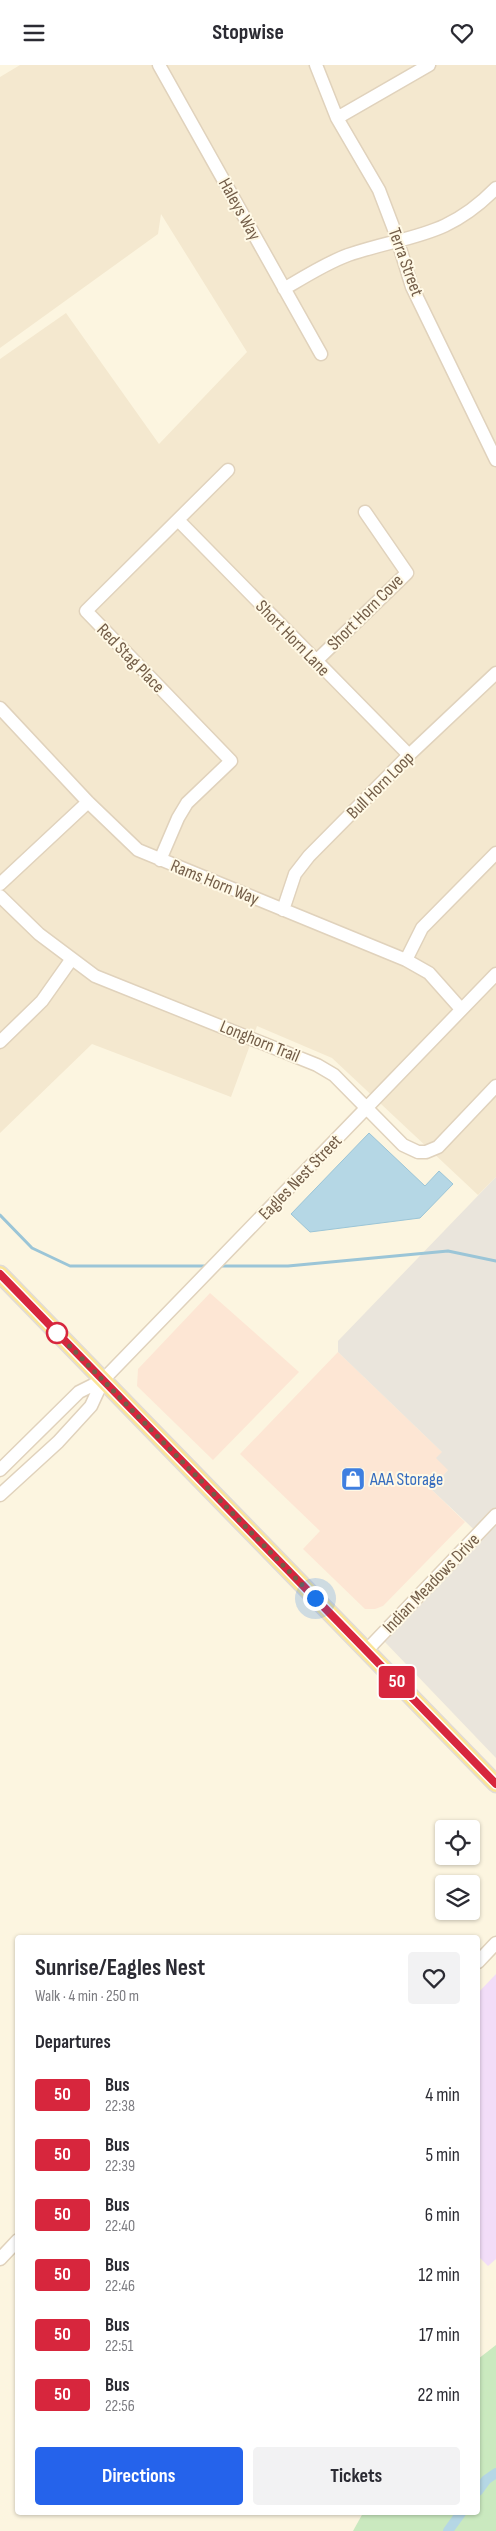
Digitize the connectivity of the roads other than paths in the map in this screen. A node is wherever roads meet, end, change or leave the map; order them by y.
1 (159, 65) edge
2 (316, 65) edge
3 (429, 65) edge
4 (338, 118) junction
5 (496, 188) edge
6 (398, 242) junction
7 (284, 289) junction
8 (320, 354) dead end
9 (496, 460) edge
10 (228, 470) dead end
11 (365, 512) dead end
12 (178, 520) junction
13 (316, 661) junction
14 (496, 673) edge
15 (0, 708) edge
16 (409, 755) junction
17 (88, 802) junction
18 (496, 853) edge
19 (160, 860) junction
20 (0, 884) edge
21 (0, 896) edge
22 (283, 910) junction
23 (71, 960) junction
24 (406, 960) junction
25 (496, 974) edge
26 (461, 1009) junction
27 (0, 1043) edge
28 (496, 1086) edge
29 (366, 1108) junction
30 (0, 1274) edge
31 (103, 1379) junction
32 (0, 1470) edge
33 (0, 1495) edge
34 (496, 1515) edge
35 (367, 1650) junction
36 (496, 1784) edge
37 (496, 1943) edge
38 (480, 1960) edge
39 (15, 2243) edge
40 (0, 2259) edge

1 - 7 street, Haleys Way
2 - 4 street, Terra Street
3 - 4 street
4 - 6 street, Terra Street
5 - 6 street
6 - 7 street
6 - 9 street, Terra Street
7 - 8 street, Haleys Way
10 - 12 street, Red Stag Place
11 - 13 street, Short Horn Cove
12 - 13 street, Short Horn Lane
12 - 19 street, Red Stag Place
13 - 16 street, Short Horn Lane
14 - 16 street, Bull Horn Loop
15 - 17 street, Rams Horn Way
16 - 22 street, Bull Horn Loop
17 - 19 street, Rams Horn Way
17 - 20 street
18 - 24 street
19 - 22 street, Rams Horn Way
21 - 23 street, Longhorn Trail
22 - 24 street, Rams Horn Way
23 - 27 street
23 - 29 street, Longhorn Trail
24 - 26 street, Rams Horn Way
25 - 26 street, Eagles Nest Street
26 - 29 street, Eagles Nest Street
28 - 29 street, Longhorn Trail
29 - 31 street, Eagles Nest Street
30 - 31 main road
31 - 32 street, Eagles Nest Street
31 - 33 street, Eagles Nest Street
31 - 35 main road
34 - 35 street, Indian Meadows Drive
35 - 36 main road
37 - 38 street
39 - 40 street

